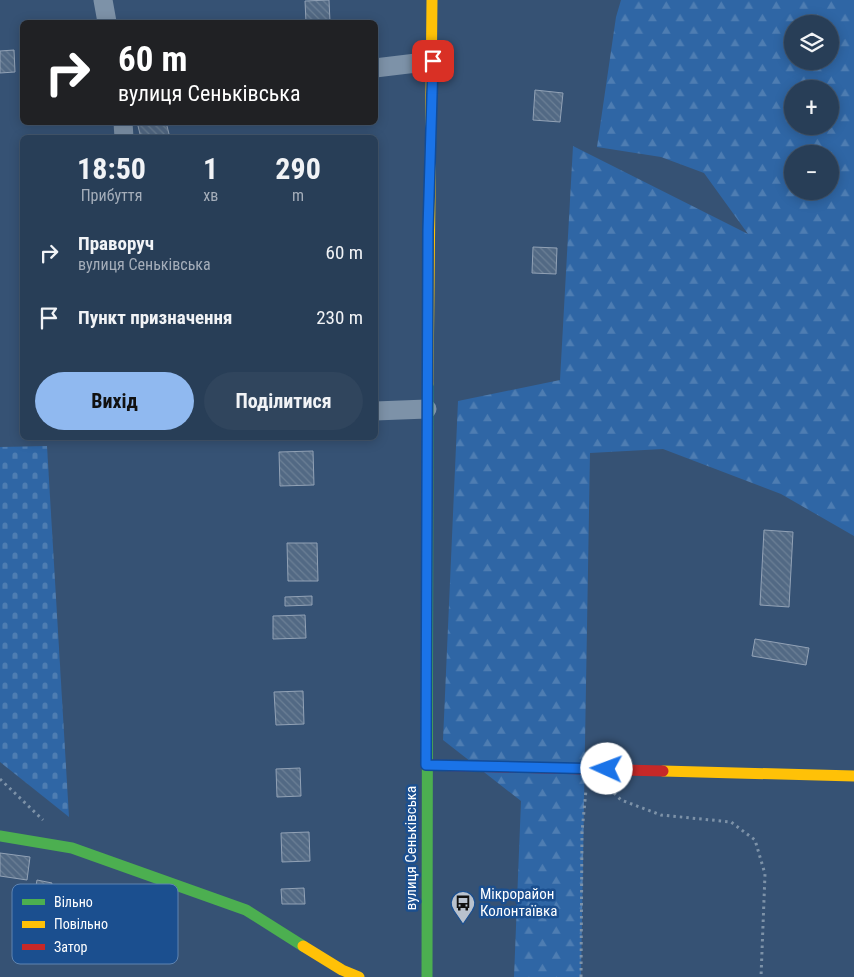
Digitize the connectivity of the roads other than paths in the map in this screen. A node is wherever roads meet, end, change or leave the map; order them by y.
1 (103, 0) edge
2 (432, 0) edge
3 (107, 20) edge
4 (433, 61) junction
5 (378, 68) edge
6 (427, 409) junction
7 (378, 411) edge
8 (426, 765) junction
9 (854, 776) edge
10 (0, 836) edge
11 (173, 884) edge
12 (178, 886) edge
13 (424, 976) edge
14 (359, 977) edge

1 - 3 street
2 - 4 main road, вулиця Сенькiвська
4 - 5 street
4 - 6 main road, вулиця Сенькiвська
6 - 7 street
6 - 8 main road, вулиця Сенькiвська
8 - 9 main road
8 - 13 main road, вулиця Сенькiвська
10 - 11 main road
12 - 14 main road

